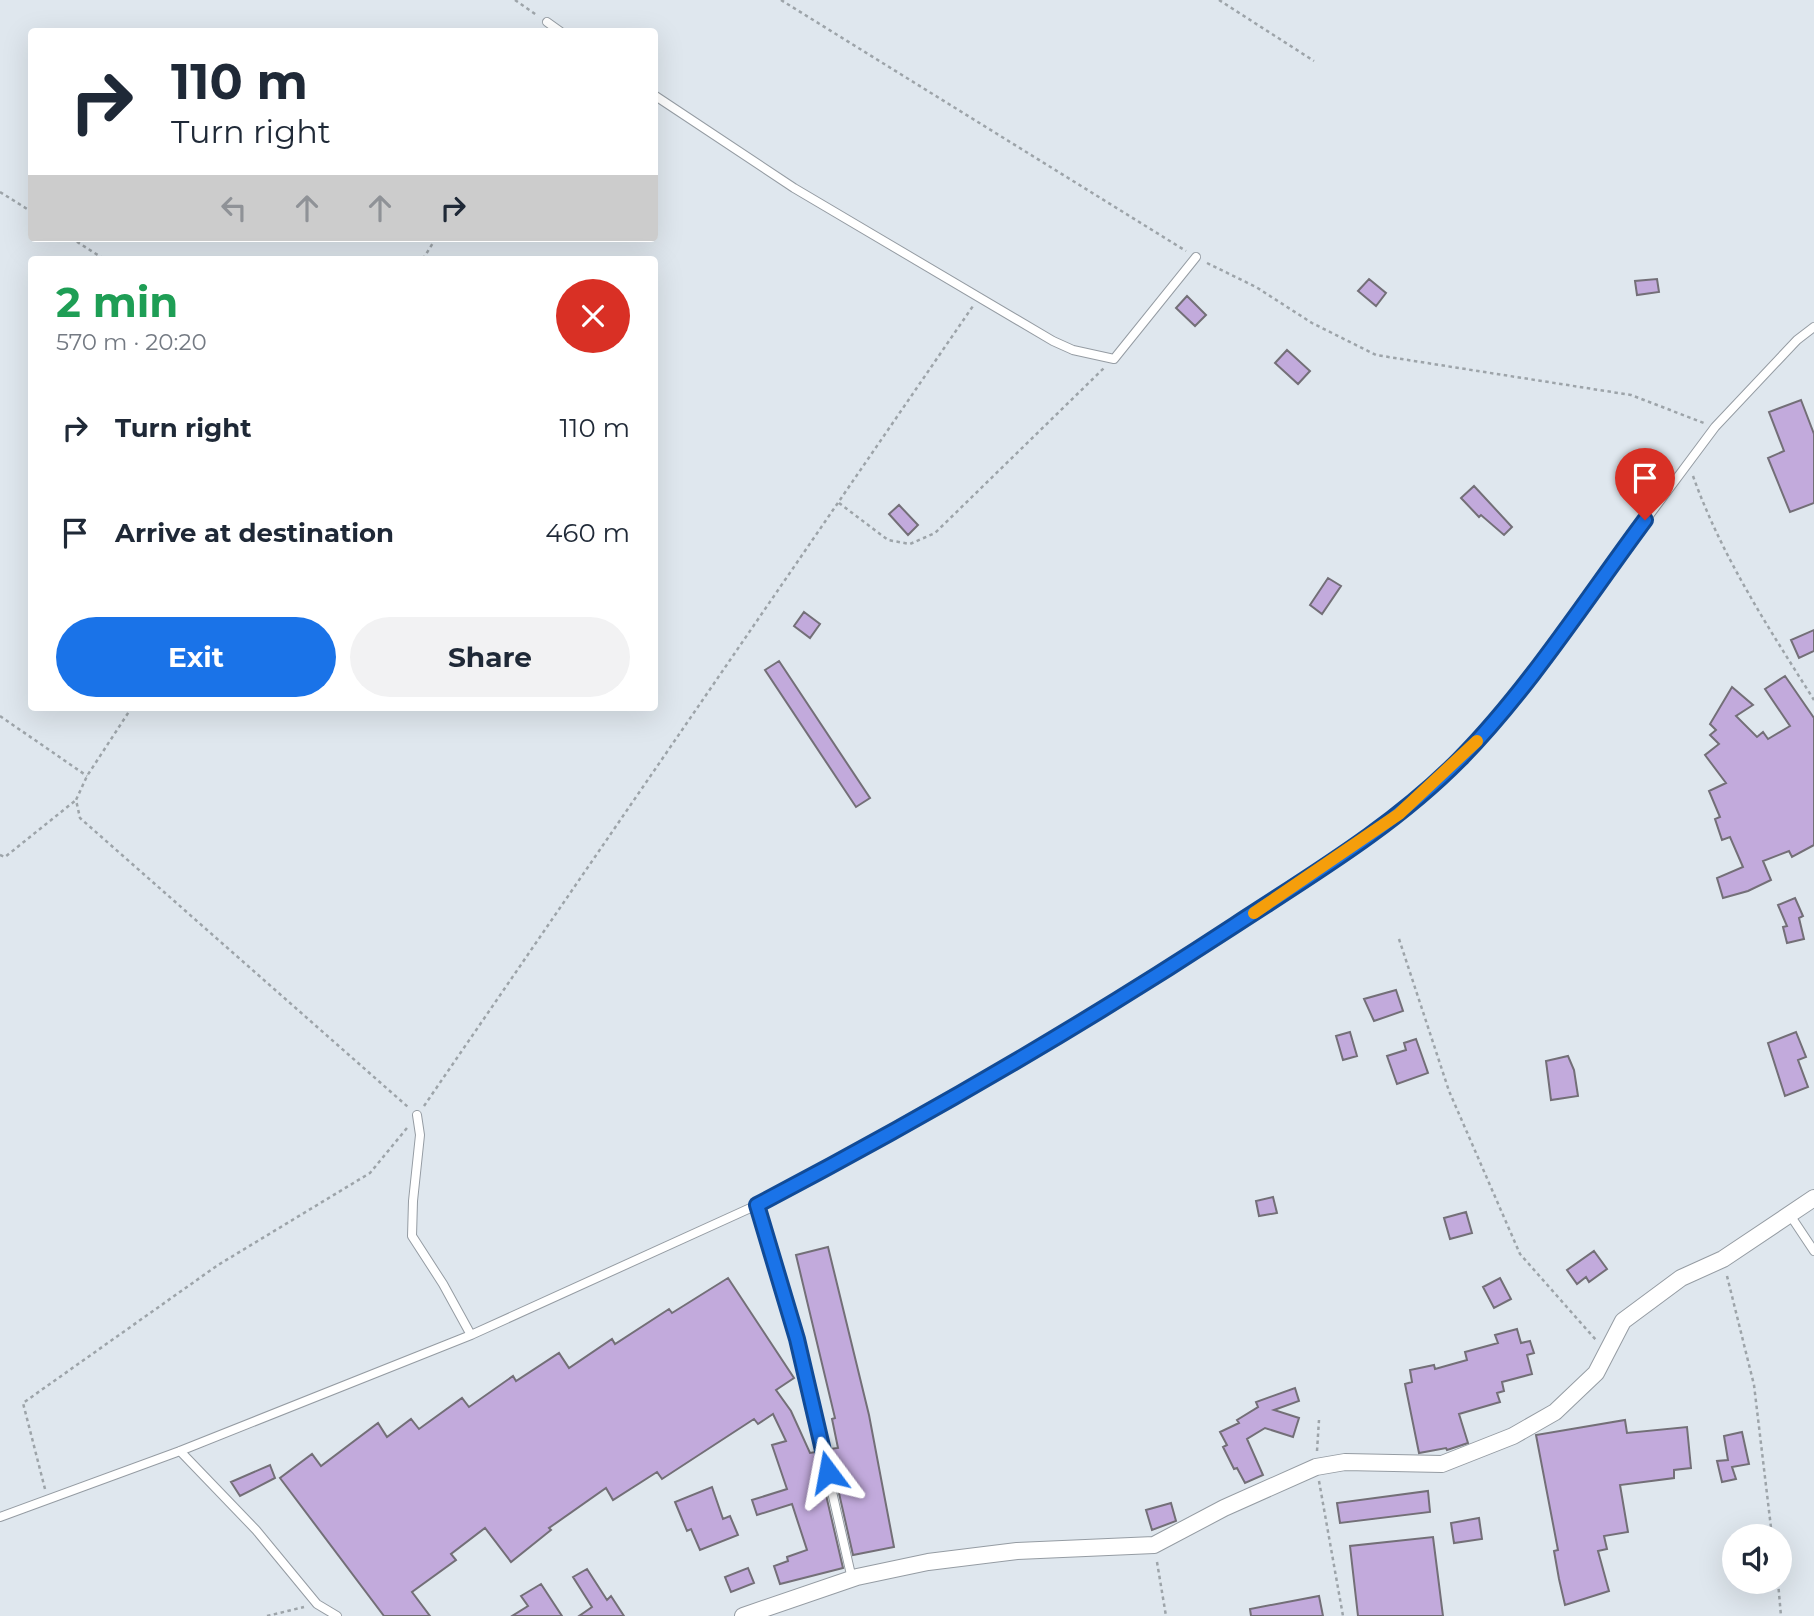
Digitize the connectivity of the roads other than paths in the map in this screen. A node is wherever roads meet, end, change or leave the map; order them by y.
1 (547, 22) road end
2 (555, 28) edge
3 (658, 97) edge
4 (1196, 257) road end
5 (1814, 327) edge
6 (417, 1115) road end
7 (1814, 1198) edge
8 (757, 1205) junction
9 (1790, 1214) junction
10 (1814, 1251) edge
11 (471, 1335) junction
12 (180, 1451) junction
13 (0, 1517) edge
14 (852, 1579) junction
15 (337, 1616) edge
16 (743, 1616) edge

1 - 2 lane
3 - 4 lane
5 - 8 lane
6 - 11 lane
7 - 9 street
8 - 11 lane
8 - 14 lane
9 - 10 lane
9 - 14 street
11 - 12 lane
12 - 13 lane
12 - 15 lane
14 - 16 street

